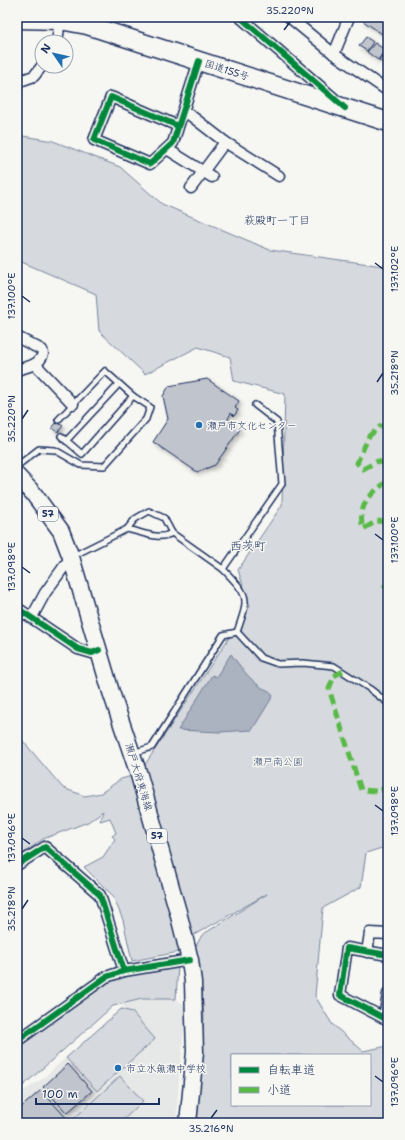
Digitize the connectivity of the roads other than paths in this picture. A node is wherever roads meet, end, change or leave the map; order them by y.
1 (240, 17) edge
2 (289, 17) edge
3 (349, 17) edge
4 (18, 18) edge
5 (60, 20) junction
6 (58, 34) edge
7 (334, 54) junction
8 (199, 61) junction
9 (36, 74) edge
10 (17, 82) edge
11 (388, 91) edge
12 (345, 108) junction
13 (183, 112) junction
14 (388, 122) edge
15 (178, 126) junction
16 (224, 142) junction
17 (167, 149) junction
18 (208, 174) junction
19 (279, 176) dead end
20 (191, 188) dead end
21 (17, 337) edge
22 (35, 364) junction
23 (17, 370) edge
24 (119, 384) junction
25 (133, 396) junction
26 (73, 404) junction
27 (255, 405) dead end
28 (58, 420) dead end
29 (60, 436) dead end
30 (66, 441) junction
31 (17, 466) edge
32 (17, 476) edge
33 (128, 529) junction
34 (172, 533) junction
35 (71, 557) junction
36 (224, 569) junction
37 (17, 608) edge
38 (32, 617) junction
39 (237, 632) junction
40 (99, 650) junction
41 (388, 703) edge
42 (132, 753) junction
43 (17, 865) edge
44 (388, 932) edge
45 (367, 952) junction
46 (388, 955) edge
47 (190, 960) junction
48 (124, 971) junction
49 (388, 994) edge
50 (17, 1041) edge
51 (188, 1123) edge

1 - 12 street
2 - 7 street
3 - 7 street
4 - 5 highway, 国道155号
5 - 6 street
5 - 8 highway, 国道155号
7 - 11 street
8 - 12 highway, 国道155号
8 - 13 street
9 - 10 street
12 - 14 highway, 国道155号
13 - 15 street
13 - 16 street
15 - 17 street
15 - 17 street
16 - 18 street
16 - 19 street
17 - 18 street
18 - 20 street
21 - 22 street
22 - 23 street
22 - 26 street
24 - 25 lane
24 - 26 lane
24 - 30 lane
25 - 30 lane
25 - 31 lane
26 - 28 lane
27 - 36 lane
29 - 30 lane
32 - 35 main road, 瀬戸大府東海線 / 57
33 - 34 lane
33 - 34 lane
33 - 35 lane
34 - 36 lane
35 - 38 street
35 - 40 main road, 瀬戸大府東海線 / 57
36 - 39 lane
37 - 38 street
38 - 40 street
39 - 41 lane
39 - 42 lane
40 - 42 main road, 瀬戸大府東海線 / 57
42 - 47 main road, 瀬戸大府東海線 / 57
43 - 48 street
44 - 45 street
45 - 46 street
45 - 49 street
47 - 48 street
47 - 51 main road, 瀬戸大府東海線 / 57
48 - 50 street

